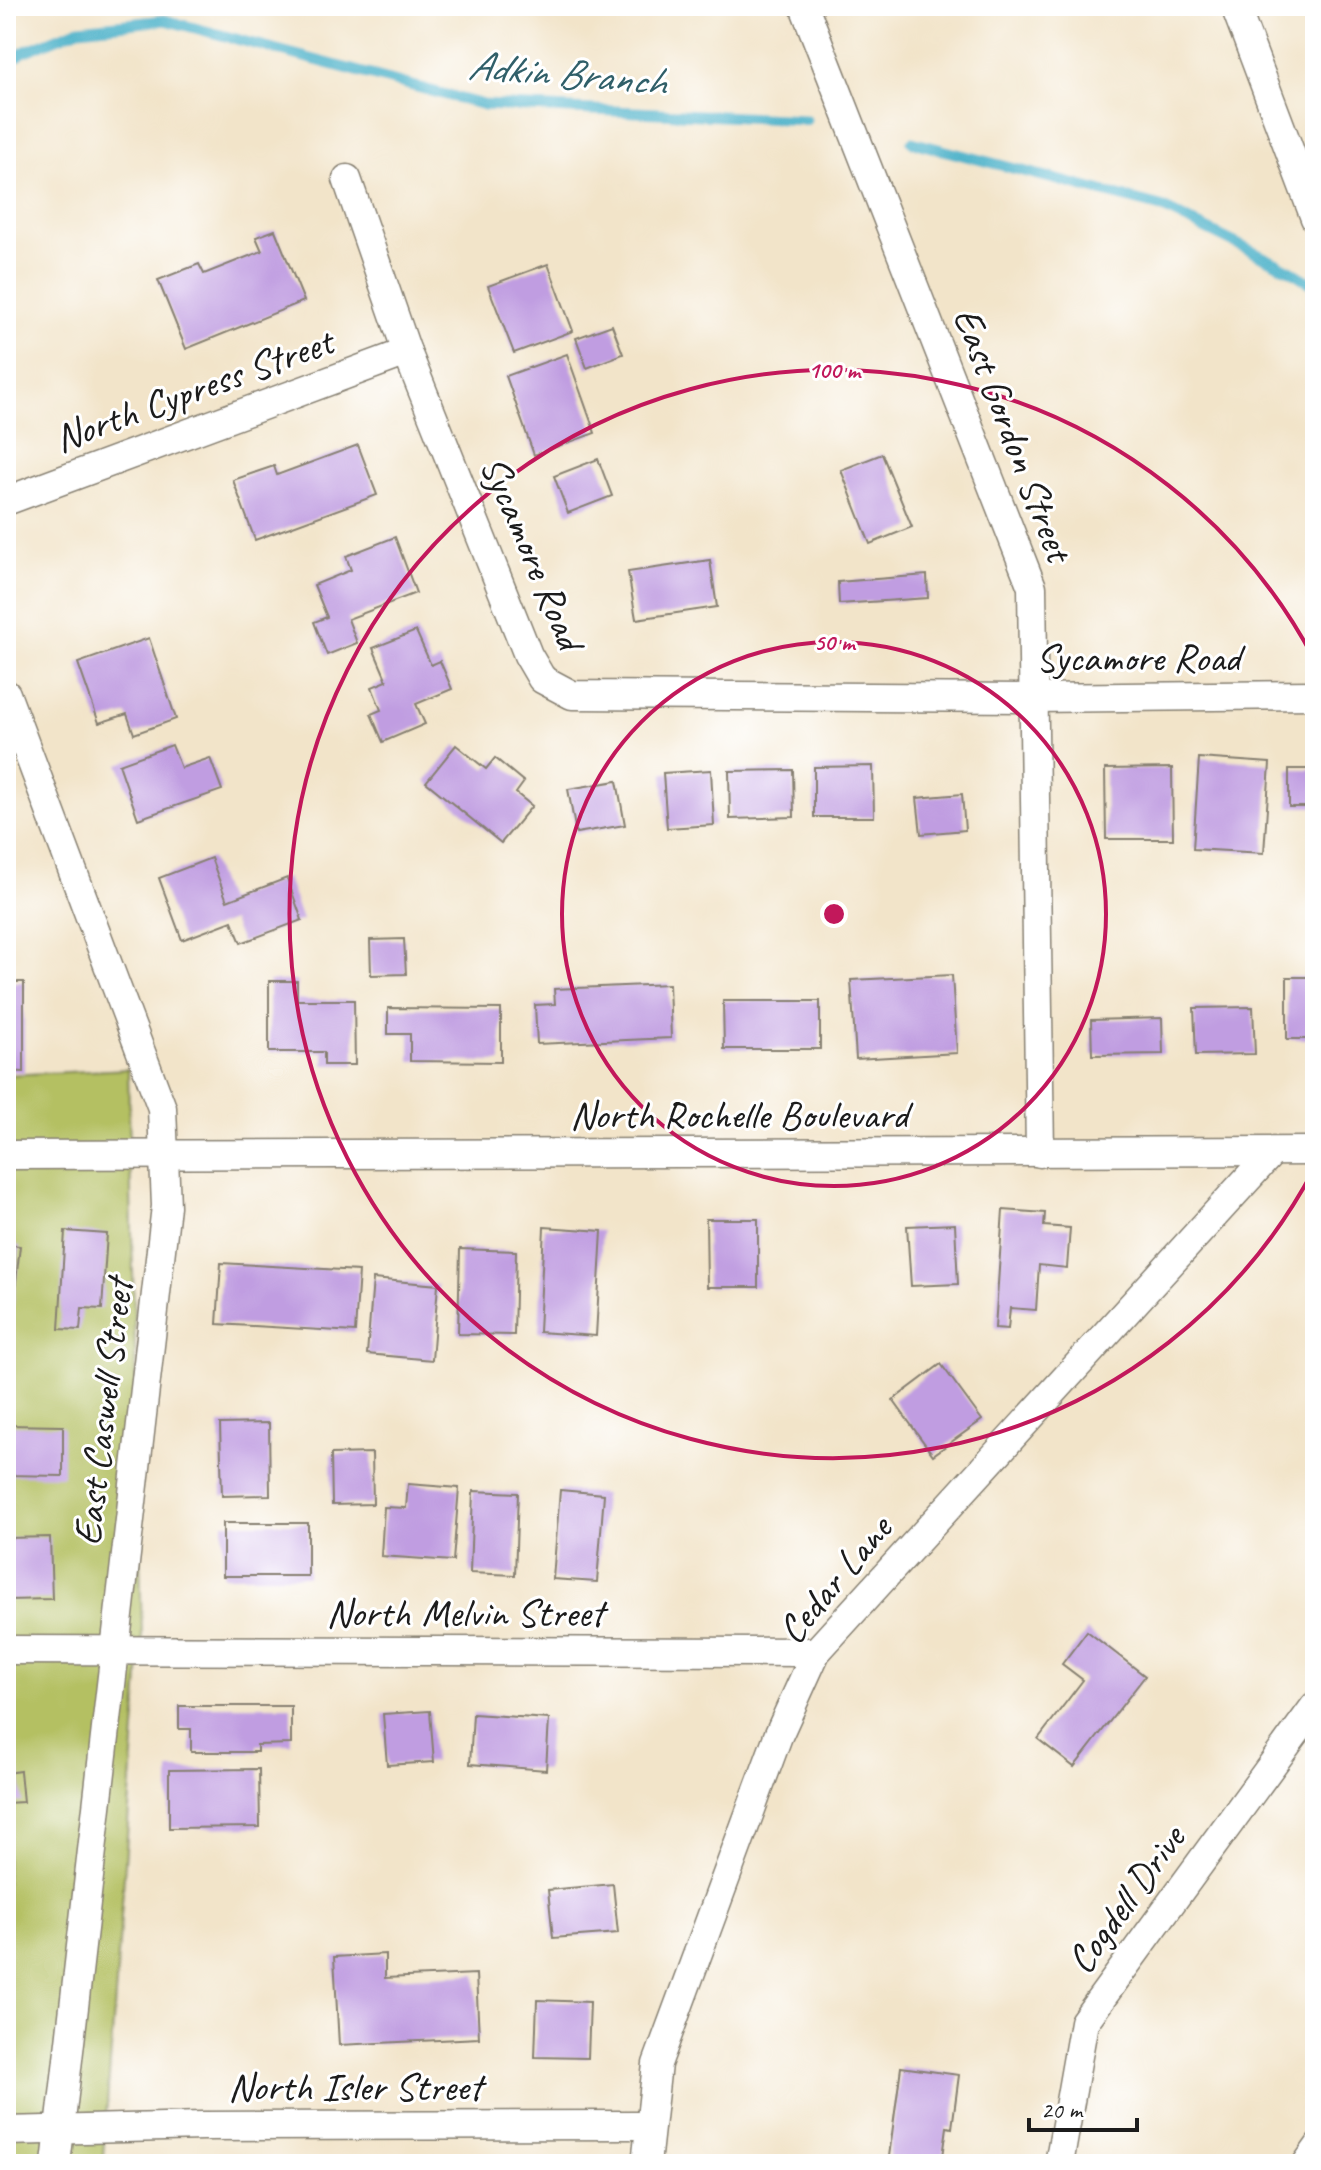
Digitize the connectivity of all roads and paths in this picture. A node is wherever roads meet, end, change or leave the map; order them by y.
1 (804, 6) edge
2 (1235, 6) edge
3 (347, 179) dead end
4 (1315, 218) edge
5 (407, 352) junction
6 (6, 501) edge
7 (6, 694) edge
8 (1315, 695) edge
9 (1034, 698) junction
10 (1315, 1151) edge
11 (1272, 1152) junction
12 (1040, 1153) junction
13 (6, 1155) edge
14 (164, 1157) junction
15 (6, 1650) edge
16 (114, 1651) junction
17 (816, 1652) junction
18 (1315, 1706) edge
19 (650, 2125) junction
20 (60, 2129) junction
21 (6, 2131) edge
22 (1315, 2140) edge
23 (56, 2164) edge
24 (646, 2164) edge
25 (1059, 2164) edge
26 (1298, 2164) edge

1 - 9 street, East Gordon Street
2 - 4 street
3 - 5 street, Sycamore Road
5 - 6 street, North Cypress Street
5 - 9 street, Sycamore Road
7 - 14 street, East Caswell Street
8 - 9 street, Sycamore Road
9 - 12 street, East Gordon Street
10 - 11 street, North Rochelle Boulevard
11 - 12 street, North Rochelle Boulevard
11 - 17 street, Cedar Lane
12 - 14 street, North Rochelle Boulevard
13 - 14 street, North Rochelle Boulevard
14 - 16 street, East Caswell Street
15 - 16 street, North Melvin Street
16 - 17 street, North Melvin Street
16 - 20 street, East Caswell Street
17 - 19 street, Cedar Lane
18 - 25 street, Cogdell Drive
19 - 20 street, North Isler Street
19 - 24 street, Cedar Lane
20 - 21 street, North Isler Street
20 - 23 street, East Caswell Street
22 - 26 lane

